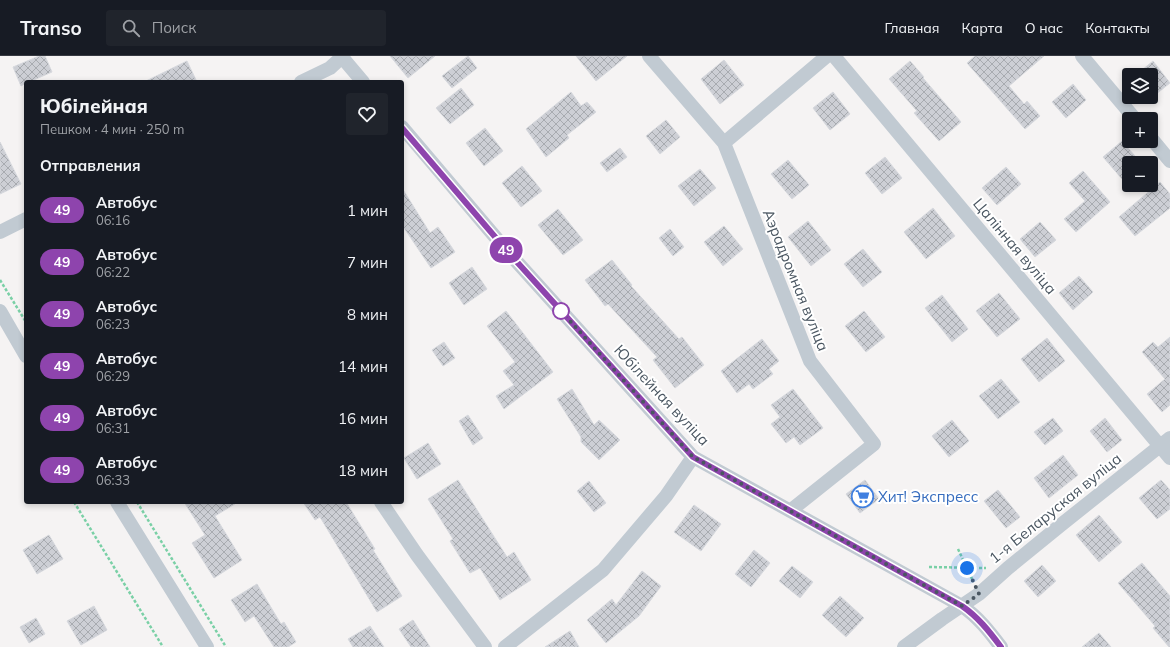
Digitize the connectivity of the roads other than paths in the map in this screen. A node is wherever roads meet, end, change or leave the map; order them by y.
1 (342, 56) edge
2 (649, 56) edge
3 (827, 56) edge
4 (834, 56) edge
5 (1082, 56) edge
6 (305, 80) edge
7 (361, 80) edge
8 (1129, 112) edge
9 (404, 130) edge
10 (724, 143) junction
11 (1158, 146) edge
12 (1170, 161) edge
13 (24, 220) edge
14 (0, 232) edge
15 (0, 311) edge
16 (24, 353) edge
17 (1165, 442) edge
18 (693, 457) junction
19 (1170, 458) edge
20 (118, 504) edge
21 (382, 504) edge
22 (790, 511) junction
23 (962, 606) junction
24 (207, 647) edge
25 (485, 647) edge
26 (505, 647) edge
27 (904, 647) edge
28 (1001, 647) edge

1 - 6 street
1 - 7 street
2 - 10 street, Аэрадромная вуліца
3 - 10 street
4 - 17 street, Цалінная вуліца
5 - 8 street
9 - 18 street, Юбілейная вуліца
10 - 22 street, Аэрадромная вуліца
11 - 12 street
13 - 14 street
15 - 16 street
17 - 19 street, Цалінная вуліца
17 - 23 street, 1-я Беларуская вуліца
18 - 22 street, Юбілейная вуліца
18 - 26 street
20 - 24 street
21 - 25 street
22 - 23 street, Юбілейная вуліца
23 - 27 street, 1-я Беларуская вуліца
23 - 28 street

